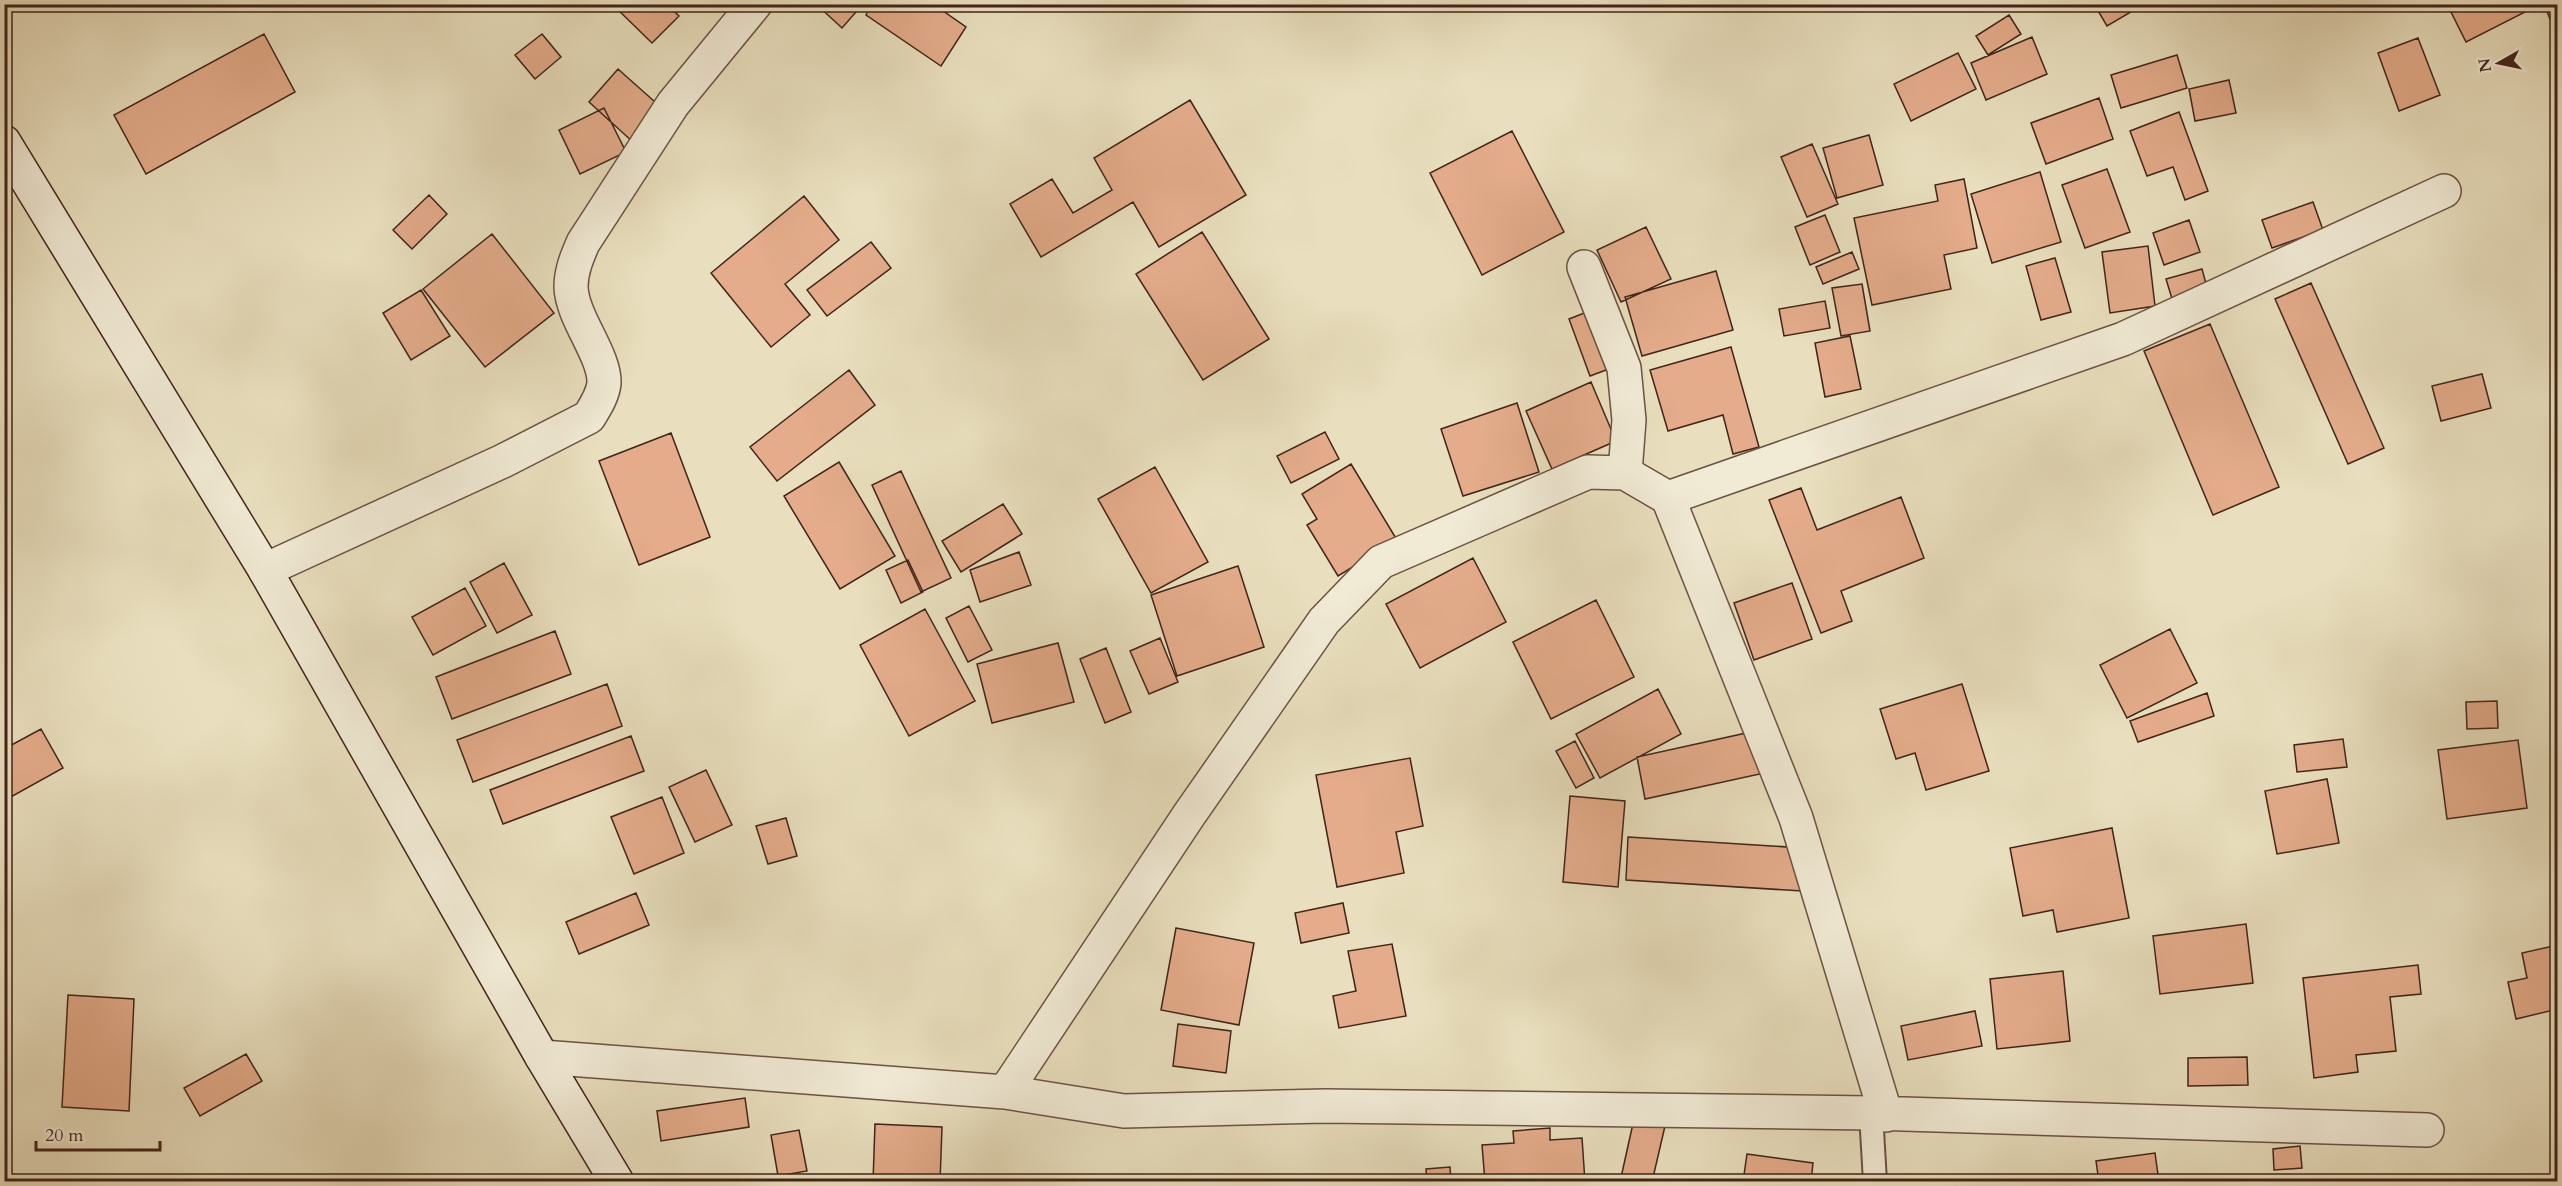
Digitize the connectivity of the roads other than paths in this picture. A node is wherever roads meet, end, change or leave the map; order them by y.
1 (755, 4) edge
2 (4, 142) edge
3 (2445, 191) dead end
4 (1584, 267) dead end
5 (1625, 473) junction
6 (1668, 498) junction
7 (265, 570) junction
8 (542, 1057) junction
9 (1005, 1092) junction
10 (1878, 1114) junction
11 (2427, 1130) dead end
12 (617, 1182) edge
13 (1875, 1182) edge

1 - 7 street
2 - 7 street
3 - 6 street
4 - 5 street
5 - 6 street
5 - 9 street
6 - 10 street
7 - 8 street
8 - 9 street
8 - 12 street
9 - 10 street
10 - 11 street
10 - 13 lane

